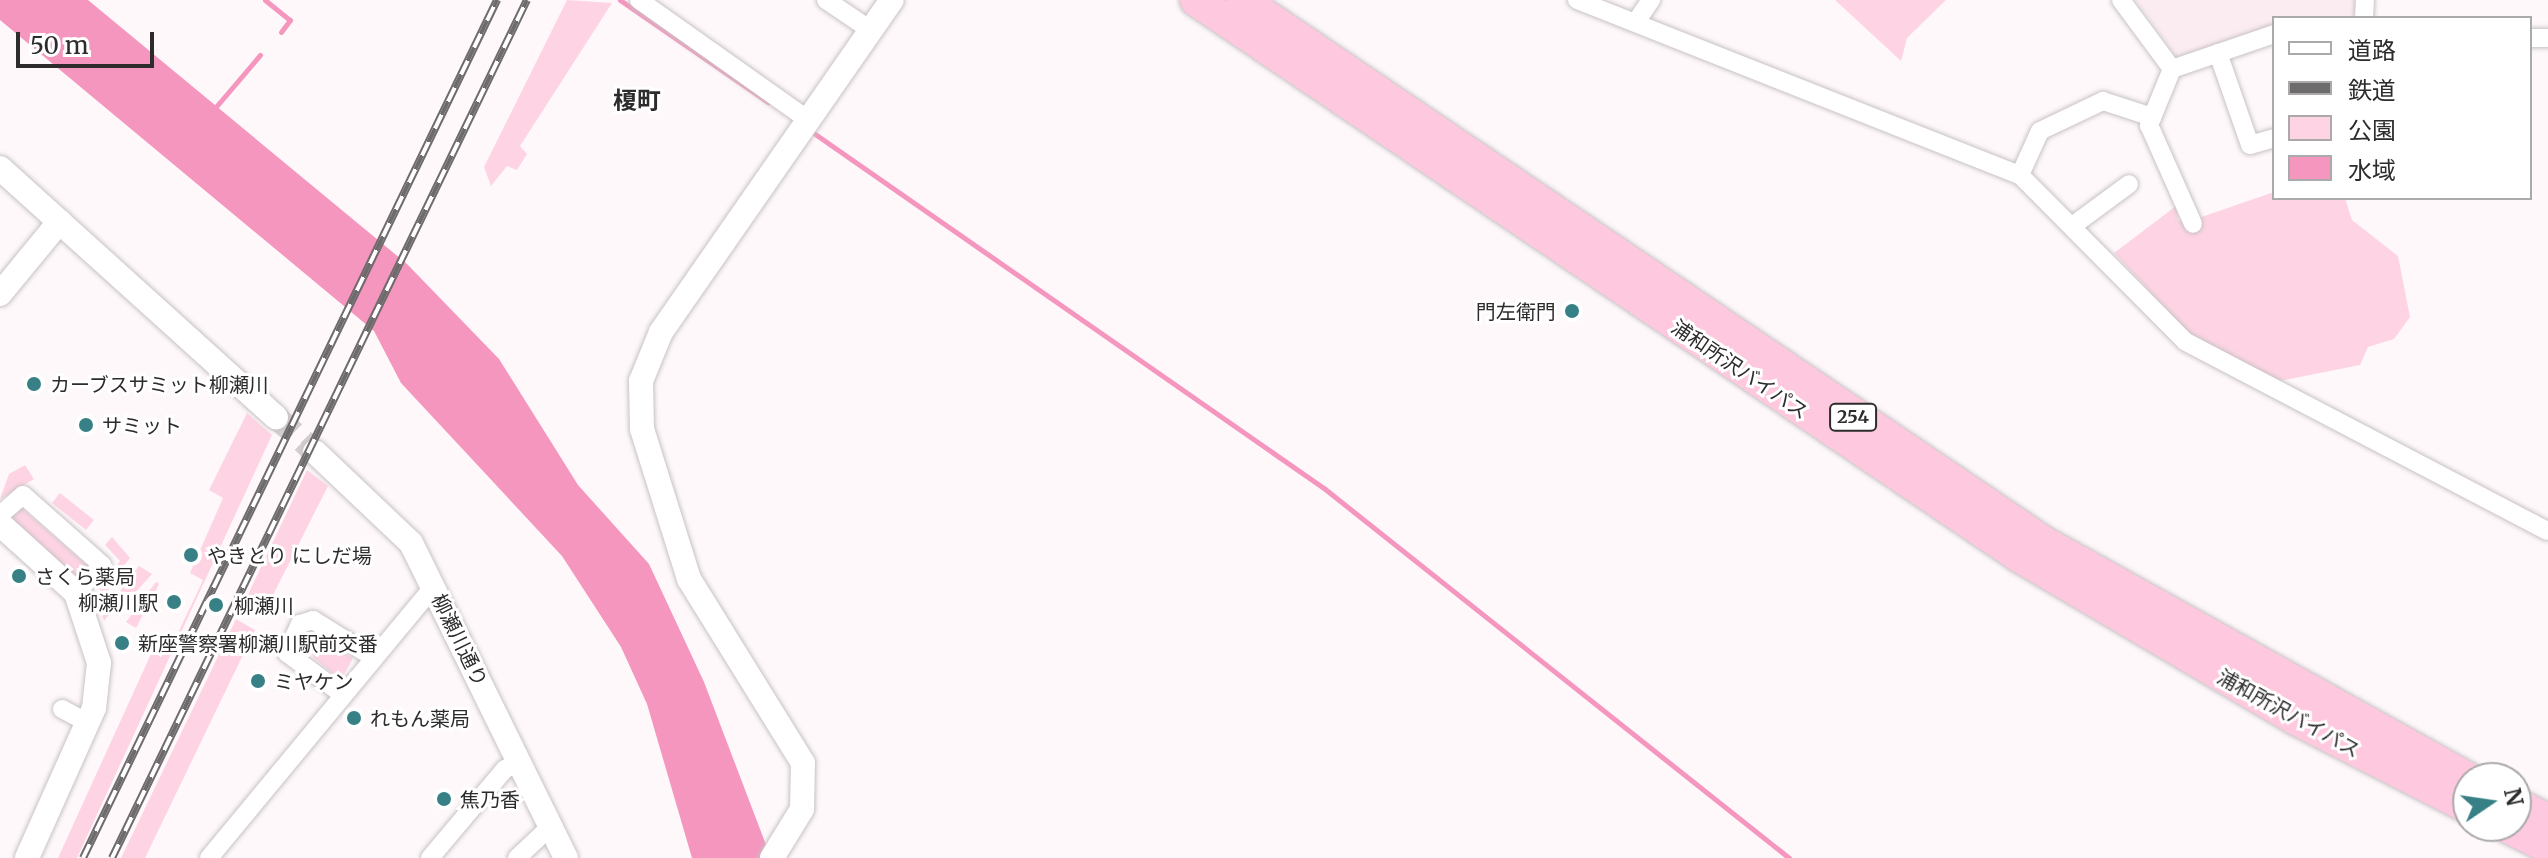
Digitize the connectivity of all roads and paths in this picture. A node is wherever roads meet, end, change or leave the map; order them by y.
1 (639, 0) edge
2 (826, 0) edge
3 (892, 0) edge
4 (1196, 0) edge
5 (1242, 0) edge
6 (1577, 0) edge
7 (1651, 0) edge
8 (2121, 0) edge
9 (1636, 22) junction
10 (872, 31) junction
11 (2272, 35) edge
12 (2218, 53) junction
13 (2172, 69) junction
14 (2152, 117) junction
15 (807, 119) junction
16 (2272, 139) edge
17 (0, 168) edge
18 (2020, 175) junction
19 (2129, 184) dead end
20 (60, 221) junction
21 (2075, 224) junction
22 (2193, 224) dead end
23 (0, 294) edge
24 (276, 417) tunnel mouth
25 (315, 452) tunnel mouth
26 (0, 515) edge
27 (0, 524) edge
28 (2548, 531) edge
29 (434, 586) junction
30 (76, 593) junction
31 (373, 657) junction
32 (342, 694) junction
33 (62, 709) dead end
34 (88, 723) junction
35 (520, 762) junction
36 (2452, 770) edge
37 (2452, 799) edge
38 (551, 826) junction
39 (27, 858) edge
40 (209, 858) edge
41 (430, 858) edge
42 (517, 858) edge
43 (566, 858) edge
44 (772, 858) edge

1 - 15 street
2 - 10 street
3 - 10 street
4 - 37 highway, 浦和所沢バイパス / 254
5 - 36 highway, 浦和所沢バイパス / 254
6 - 9 street
7 - 9 street
8 - 13 street
9 - 18 street
10 - 15 street
11 - 12 street
12 - 13 street
12 - 16 street
13 - 14 street
14 - 18 street
14 - 22 street
15 - 44 street
17 - 20 street
18 - 21 street
19 - 21 street
20 - 23 street
20 - 24 street
21 - 28 street
25 - 29 street, 柳瀬川通り
26 - 30 street
27 - 30 street
29 - 31 street
29 - 35 street, 柳瀬川通り
30 - 34 street
31 - 32 street
31 - 32 street
32 - 40 street
33 - 34 street
34 - 39 street
35 - 38 street, 柳瀬川通り
35 - 41 street
38 - 42 street
38 - 43 street, 柳瀬川通り

